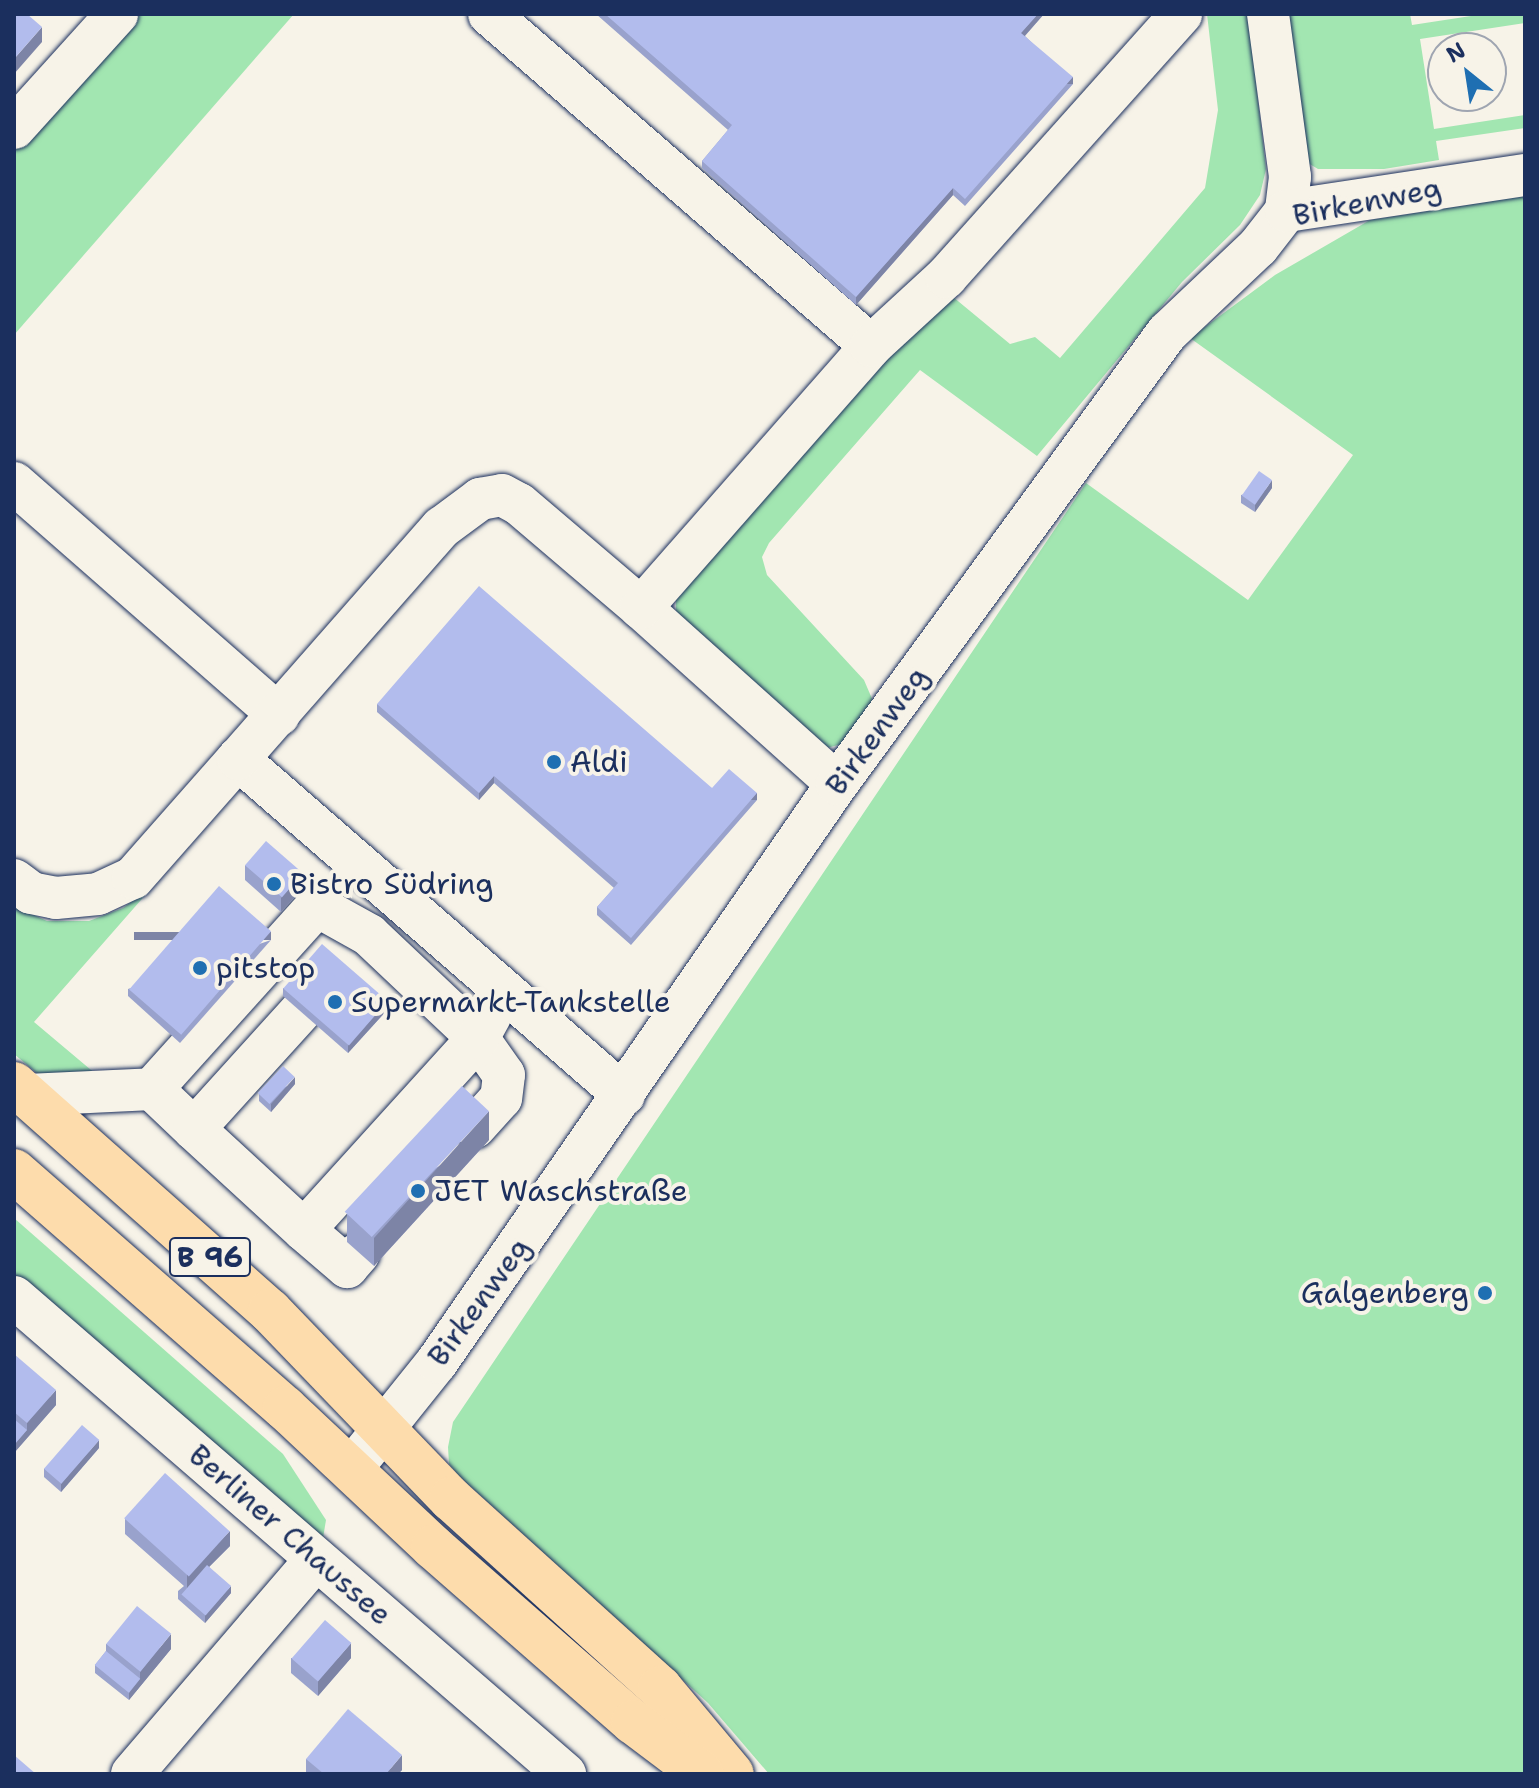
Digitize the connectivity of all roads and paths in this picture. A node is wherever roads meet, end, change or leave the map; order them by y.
1 (117, 14) edge
2 (489, 14) edge
3 (1181, 14) edge
4 (1268, 14) edge
5 (14, 128) edge
6 (1525, 175) edge
7 (1286, 211) junction
8 (871, 346) junction
9 (14, 483) edge
10 (641, 608) junction
11 (279, 715) junction
12 (238, 759) junction
13 (837, 784) junction
14 (14, 880) edge
15 (399, 899) junction
16 (369, 935) junction
17 (340, 967) edge
18 (504, 991) junction
19 (301, 1011) edge
20 (478, 1038) junction
21 (20, 1089) edge
22 (134, 1090) junction
23 (624, 1095) junction
24 (475, 1127) edge
25 (194, 1129) junction
26 (14, 1171) edge
27 (304, 1230) junction
28 (359, 1253) edge
29 (14, 1297) edge
30 (385, 1429) junction
31 (352, 1468) junction
32 (316, 1559) junction
33 (132, 1774) edge
34 (565, 1774) edge
35 (702, 1774) edge
36 (732, 1774) edge

1 - 5 street
2 - 8 street
3 - 8 street
4 - 7 street
6 - 7 street, Birkenweg
7 - 13 street, Birkenweg
8 - 10 street
9 - 11 street
10 - 11 street
10 - 13 street
11 - 12 street
12 - 14 street
12 - 15 street
13 - 23 street, Birkenweg
15 - 16 street
15 - 18 street
16 - 17 street
16 - 20 street
16 - 22 street
18 - 20 street
18 - 23 street
19 - 25 street
20 - 24 street
20 - 27 street
21 - 22 street
21 - 30 main road, B 96
22 - 25 street
23 - 30 street, Birkenweg
25 - 27 street
26 - 31 main road, B 96
27 - 28 street
29 - 32 street, Berliner Chaussee
30 - 31 street, Birkenweg
30 - 36 main road, B 96
31 - 35 main road, B 96
32 - 33 street
32 - 34 street, Berliner Chaussee

